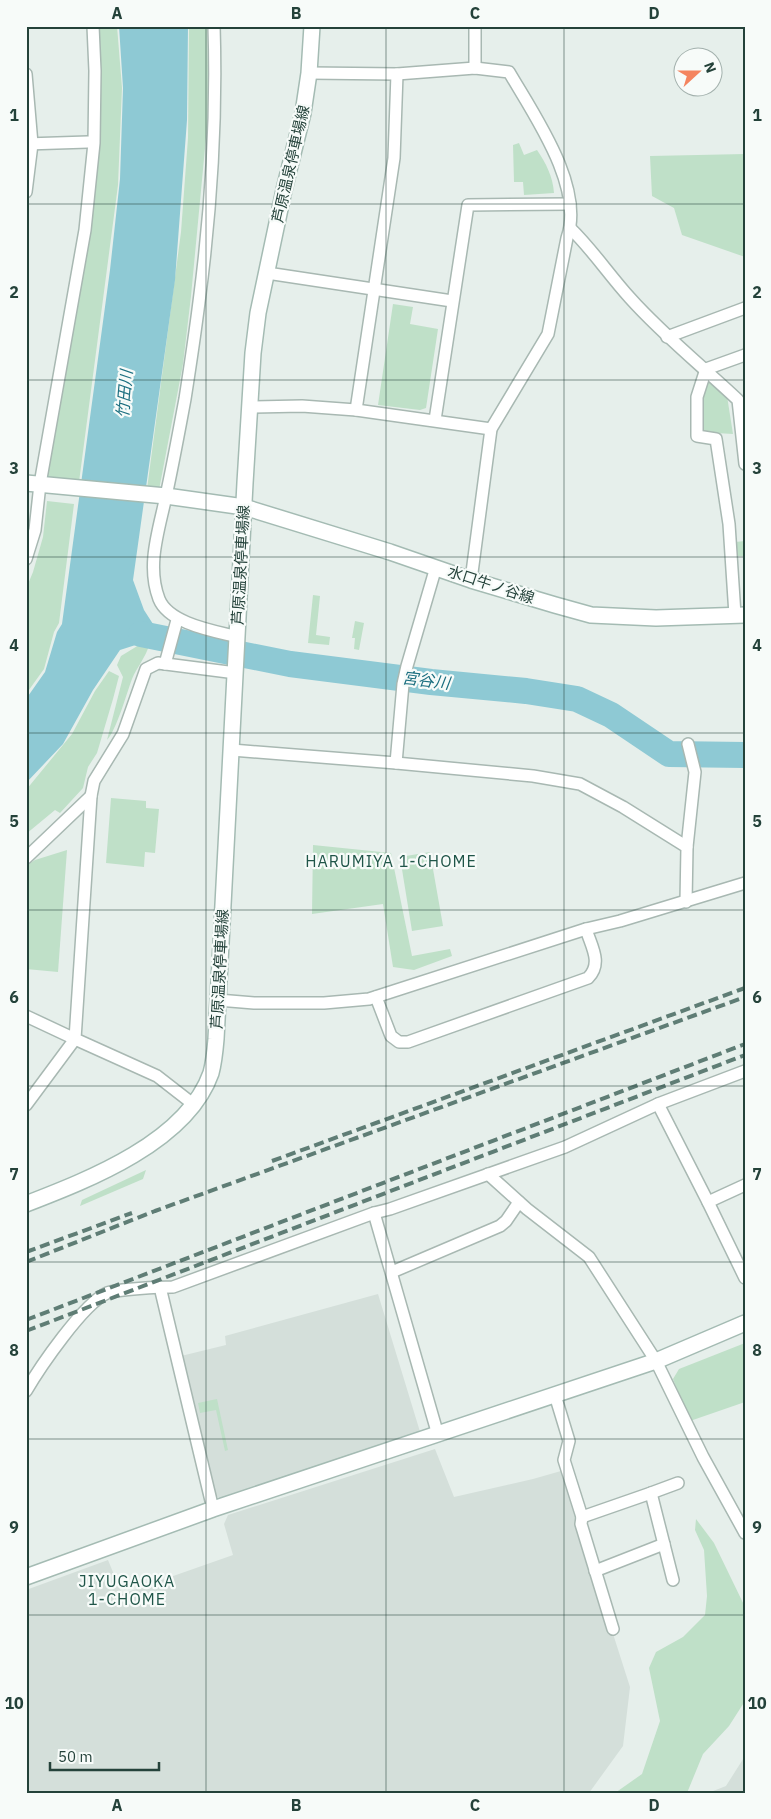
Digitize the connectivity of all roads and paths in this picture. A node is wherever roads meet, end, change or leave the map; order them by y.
1 (93, 26) edge
2 (214, 26) edge
3 (312, 26) edge
4 (475, 26) edge
5 (475, 68) junction
6 (309, 73) junction
7 (26, 74) edge
8 (397, 74) junction
9 (88, 142) dead end
10 (29, 144) edge
11 (26, 192) edge
12 (570, 204) junction
13 (570, 228) junction
14 (267, 273) junction
15 (373, 290) junction
16 (452, 301) junction
17 (745, 308) edge
18 (668, 337) junction
19 (745, 355) edge
20 (706, 369) junction
21 (250, 407) junction
22 (356, 410) junction
23 (435, 420) junction
24 (491, 429) junction
25 (745, 464) edge
26 (39, 484) edge
27 (166, 496) junction
28 (244, 507) junction
29 (26, 558) edge
30 (436, 567) junction
31 (471, 580) junction
32 (740, 615) edge
33 (177, 620) junction
34 (238, 637) junction
35 (165, 664) junction
36 (236, 668) junction
37 (689, 746) dead end
38 (232, 750) junction
39 (396, 763) junction
40 (91, 796) junction
41 (687, 847) junction
42 (26, 858) edge
43 (745, 883) edge
44 (686, 902) junction
45 (586, 929) junction
46 (376, 997) junction
47 (218, 1000) junction
48 (26, 1016) edge
49 (75, 1039) junction
50 (745, 1071) edge
51 (193, 1104) junction
52 (658, 1104) junction
53 (26, 1105) edge
54 (488, 1174) junction
55 (745, 1185) edge
56 (519, 1202) junction
57 (708, 1202) junction
58 (26, 1204) edge
59 (374, 1213) junction
60 (392, 1272) junction
61 (745, 1278) edge
62 (160, 1287) junction
63 (745, 1323) edge
64 (656, 1361) junction
65 (26, 1391) edge
66 (555, 1395) junction
67 (438, 1435) junction
68 (678, 1484) dead end
69 (651, 1493) junction
70 (213, 1508) junction
71 (582, 1517) junction
72 (745, 1533) edge
73 (664, 1544) junction
74 (595, 1571) junction
75 (26, 1577) edge
76 (673, 1580) dead end
77 (613, 1629) dead end

1 - 26 street
2 - 27 street
3 - 6 main road, 芦原温泉停車場線
4 - 5 street
5 - 8 street
5 - 12 street
6 - 8 street
6 - 14 main road, 芦原温泉停車場線
7 - 10 street
8 - 15 street
9 - 10 street
10 - 11 street
12 - 13 street
12 - 16 street
13 - 18 street
13 - 24 street
14 - 15 street
14 - 21 main road, 芦原温泉停車場線
15 - 16 street
15 - 22 street
16 - 23 street
17 - 18 street
18 - 20 street
19 - 20 street
20 - 25 street
20 - 32 street
21 - 22 street
21 - 28 main road, 芦原温泉停車場線
22 - 23 street
23 - 24 street
24 - 31 street
26 - 27 main road, 水口牛ノ谷線
26 - 29 street
27 - 28 main road, 水口牛ノ谷線
27 - 33 street
28 - 30 main road, 水口牛ノ谷線
28 - 34 main road, 芦原温泉停車場線
30 - 31 main road, 水口牛ノ谷線
30 - 39 street
31 - 32 main road, 水口牛ノ谷線
33 - 34 street
33 - 35 street
34 - 36 main road, 芦原温泉停車場線
35 - 36 street
35 - 40 street
36 - 38 main road, 芦原温泉停車場線
37 - 41 street
38 - 39 street
38 - 47 main road, 芦原温泉停車場線
39 - 41 street
40 - 42 street
40 - 49 street
41 - 44 street
43 - 44 street
44 - 45 street
45 - 46 street
45 - 46 street
46 - 47 street
47 - 51 main road, 芦原温泉停車場線
48 - 49 street
49 - 51 street
49 - 53 street
50 - 52 street
51 - 58 main road, 芦原温泉停車場線
52 - 54 street
52 - 57 street
54 - 56 street
54 - 59 street
55 - 57 street
56 - 60 street
56 - 64 street
57 - 61 street
59 - 60 street
59 - 62 street
60 - 67 street
62 - 65 street
62 - 70 street
63 - 64 main road
64 - 66 main road
64 - 72 street
66 - 67 main road
66 - 71 street
67 - 70 main road
68 - 69 street
69 - 71 street
69 - 73 street
70 - 75 main road
71 - 74 street
73 - 74 street
73 - 76 street
74 - 77 street

